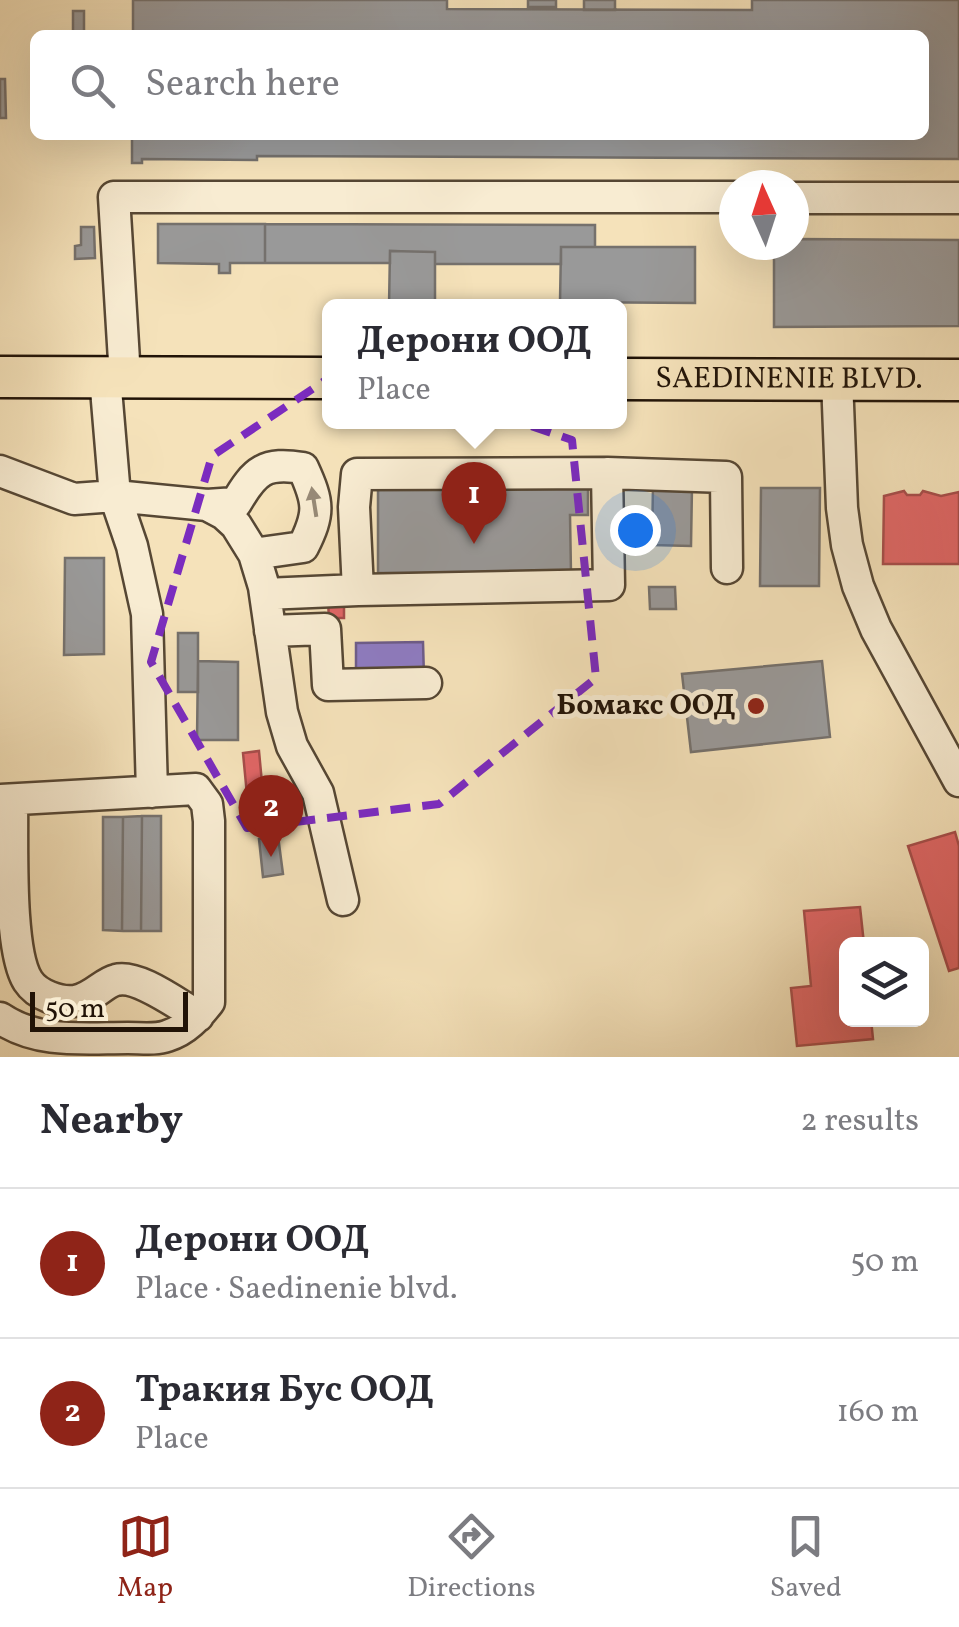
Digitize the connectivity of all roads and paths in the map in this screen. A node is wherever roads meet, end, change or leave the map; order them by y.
1 (719, 198) edge
2 (809, 198) edge
3 (959, 198) edge
4 (0, 377) edge
5 (322, 378) edge
6 (627, 378) edge
7 (959, 380) edge
8 (112, 384) junction
9 (838, 389) junction
10 (0, 398) edge
11 (322, 398) edge
12 (627, 399) edge
13 (959, 400) edge
14 (0, 471) edge
15 (606, 472) junction
16 (115, 496) junction
17 (207, 505) junction
18 (254, 554) junction
19 (727, 568) dead end
20 (358, 590) junction
21 (264, 594) junction
22 (270, 631) junction
23 (426, 683) dead end
24 (959, 781) edge
25 (152, 792) junction
26 (6, 800) edge
27 (343, 900) dead end
28 (198, 1016) junction
29 (0, 1018) edge

1 - 8 lane
2 - 3 lane
4 - 8 main road
5 - 8 main road
6 - 9 main road, SAEDINENIE BLVD.
7 - 9 main road, SAEDINENIE BLVD.
8 - 10 main road
8 - 11 main road
8 - 16 lane
9 - 12 main road, SAEDINENIE BLVD.
9 - 13 main road, SAEDINENIE BLVD.
9 - 24 lane
14 - 16 lane
15 - 19 lane
15 - 20 lane
15 - 20 lane
16 - 17 lane
16 - 25 lane
17 - 18 lane
18 -> 17 lane
18 - 21 lane
20 - 21 lane
21 - 22 lane
22 - 23 lane
22 - 27 lane
25 - 26 lane
25 - 28 lane
26 - 28 lane
28 - 29 lane

